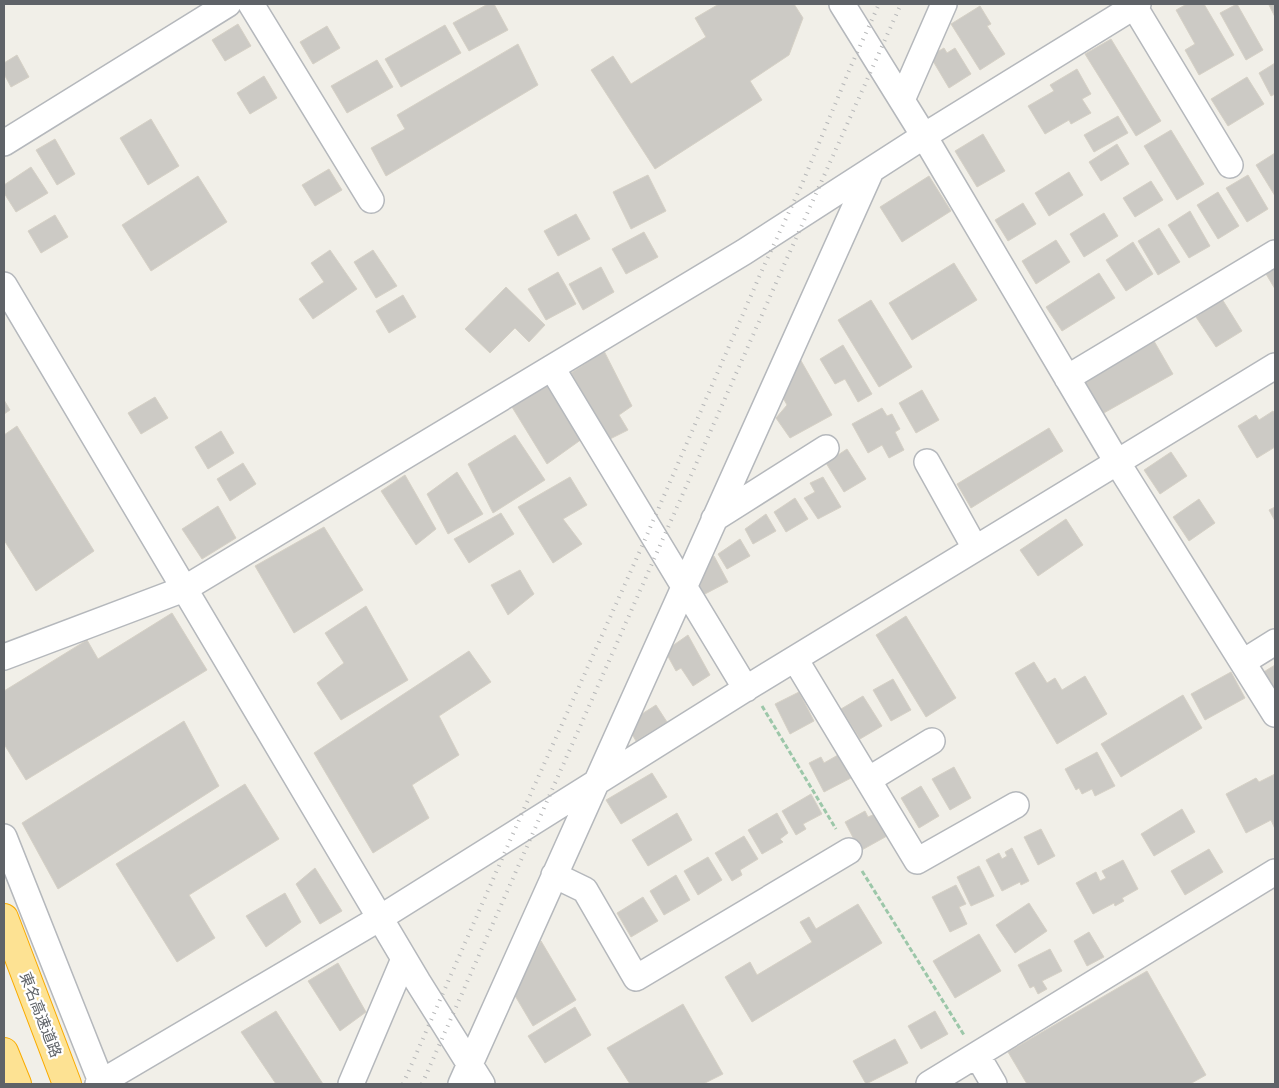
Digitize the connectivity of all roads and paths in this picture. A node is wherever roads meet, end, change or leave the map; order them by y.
1 (228, 4) edge
2 (251, 4) edge
3 (842, 4) edge
4 (944, 4) edge
5 (1136, 5) edge
6 (902, 100) junction
7 (924, 136) junction
8 (4, 143) edge
9 (1230, 165) dead end
10 (871, 171) junction
11 (371, 200) dead end
12 (1275, 253) edge
13 (4, 285) edge
14 (1275, 366) edge
15 (552, 368) junction
16 (1067, 378) junction
17 (826, 448) dead end
18 (927, 462) dead end
19 (1117, 462) junction
20 (714, 519) junction
21 (975, 548) junction
22 (684, 586) junction
23 (184, 589) junction
24 (1275, 642) edge
25 (4, 657) edge
26 (795, 659) junction
27 (1243, 662) junction
28 (746, 689) junction
29 (1275, 714) edge
30 (932, 741) dead end
31 (868, 780) junction
32 (594, 785) junction
33 (1016, 805) dead end
34 (4, 837) edge
35 (850, 851) dead end
36 (1275, 872) edge
37 (554, 875) junction
38 (4, 918) edge
39 (380, 918) junction
40 (404, 959) junction
41 (4, 1052) edge
42 (977, 1056) junction
43 (471, 1078) edge
44 (17, 1084) edge
45 (67, 1084) edge
46 (100, 1084) edge
47 (352, 1084) edge
48 (929, 1084) edge
49 (994, 1084) edge

1 - 8 street
2 - 11 street
3 - 6 street
4 - 6 street
5 - 7 street
5 - 9 street
6 - 7 street
7 - 10 street
7 - 16 street
10 - 15 street
10 - 20 street
12 - 16 street
13 - 23 street
14 - 19 street
15 - 22 street
15 - 23 street
16 - 19 street
17 - 20 street
18 - 21 street
19 - 21 street
19 - 27 street
20 - 22 street
21 - 26 street
22 - 28 street
22 - 32 street
23 - 25 street
23 - 39 street
24 - 27 street
26 - 28 street
26 - 31 street
27 - 29 street
28 - 32 street
30 - 31 street
31 - 33 street
32 - 37 street
32 - 39 street
34 - 46 street
35 - 37 street
36 - 42 street
37 - 43 street
38 - 45 highway, 東名高速道路
39 - 40 street
39 - 46 street
40 - 43 street
40 - 47 street
41 - 44 highway
42 - 48 street
42 - 49 street

